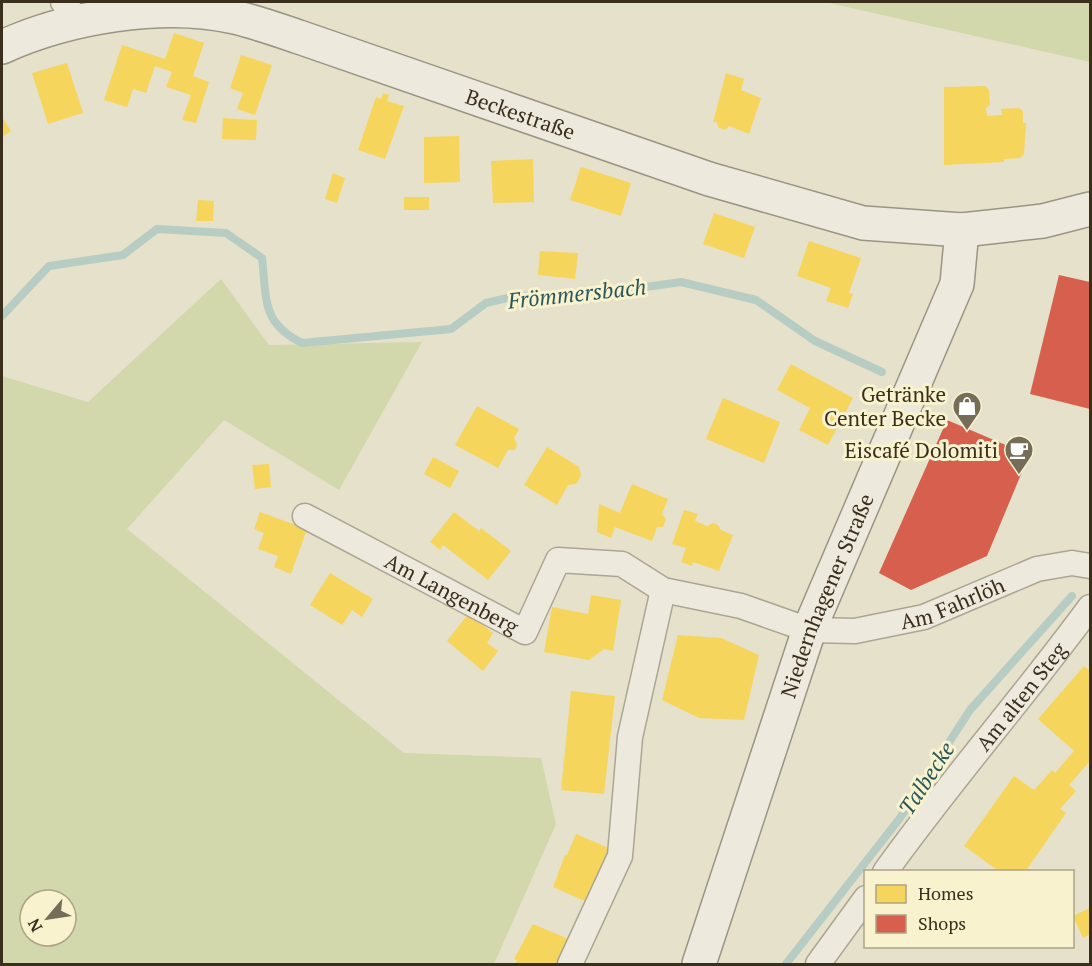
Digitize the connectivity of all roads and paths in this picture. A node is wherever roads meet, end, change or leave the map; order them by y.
1 (70, 11) edge
2 (2, 47) edge
3 (1090, 208) edge
4 (962, 230) junction
5 (305, 516) dead end
6 (1090, 566) edge
7 (663, 590) junction
8 (1090, 607) edge
9 (810, 630) junction
10 (886, 870) edge
11 (864, 901) edge
12 (570, 964) edge
13 (699, 964) edge
14 (818, 964) edge

1 - 2 main road, Beckestraße
1 - 4 main road, Beckestraße
3 - 4 main road, Beckestraße
4 - 9 main road, Niedernhagener Straße
5 - 7 street, Am Langenberg
6 - 9 street, Am Fahrlöh
7 - 9 street, Am Langenberg
7 - 12 street
8 - 10 street, Am alten Steg
9 - 13 main road, Niedernhagener Straße
11 - 14 street

